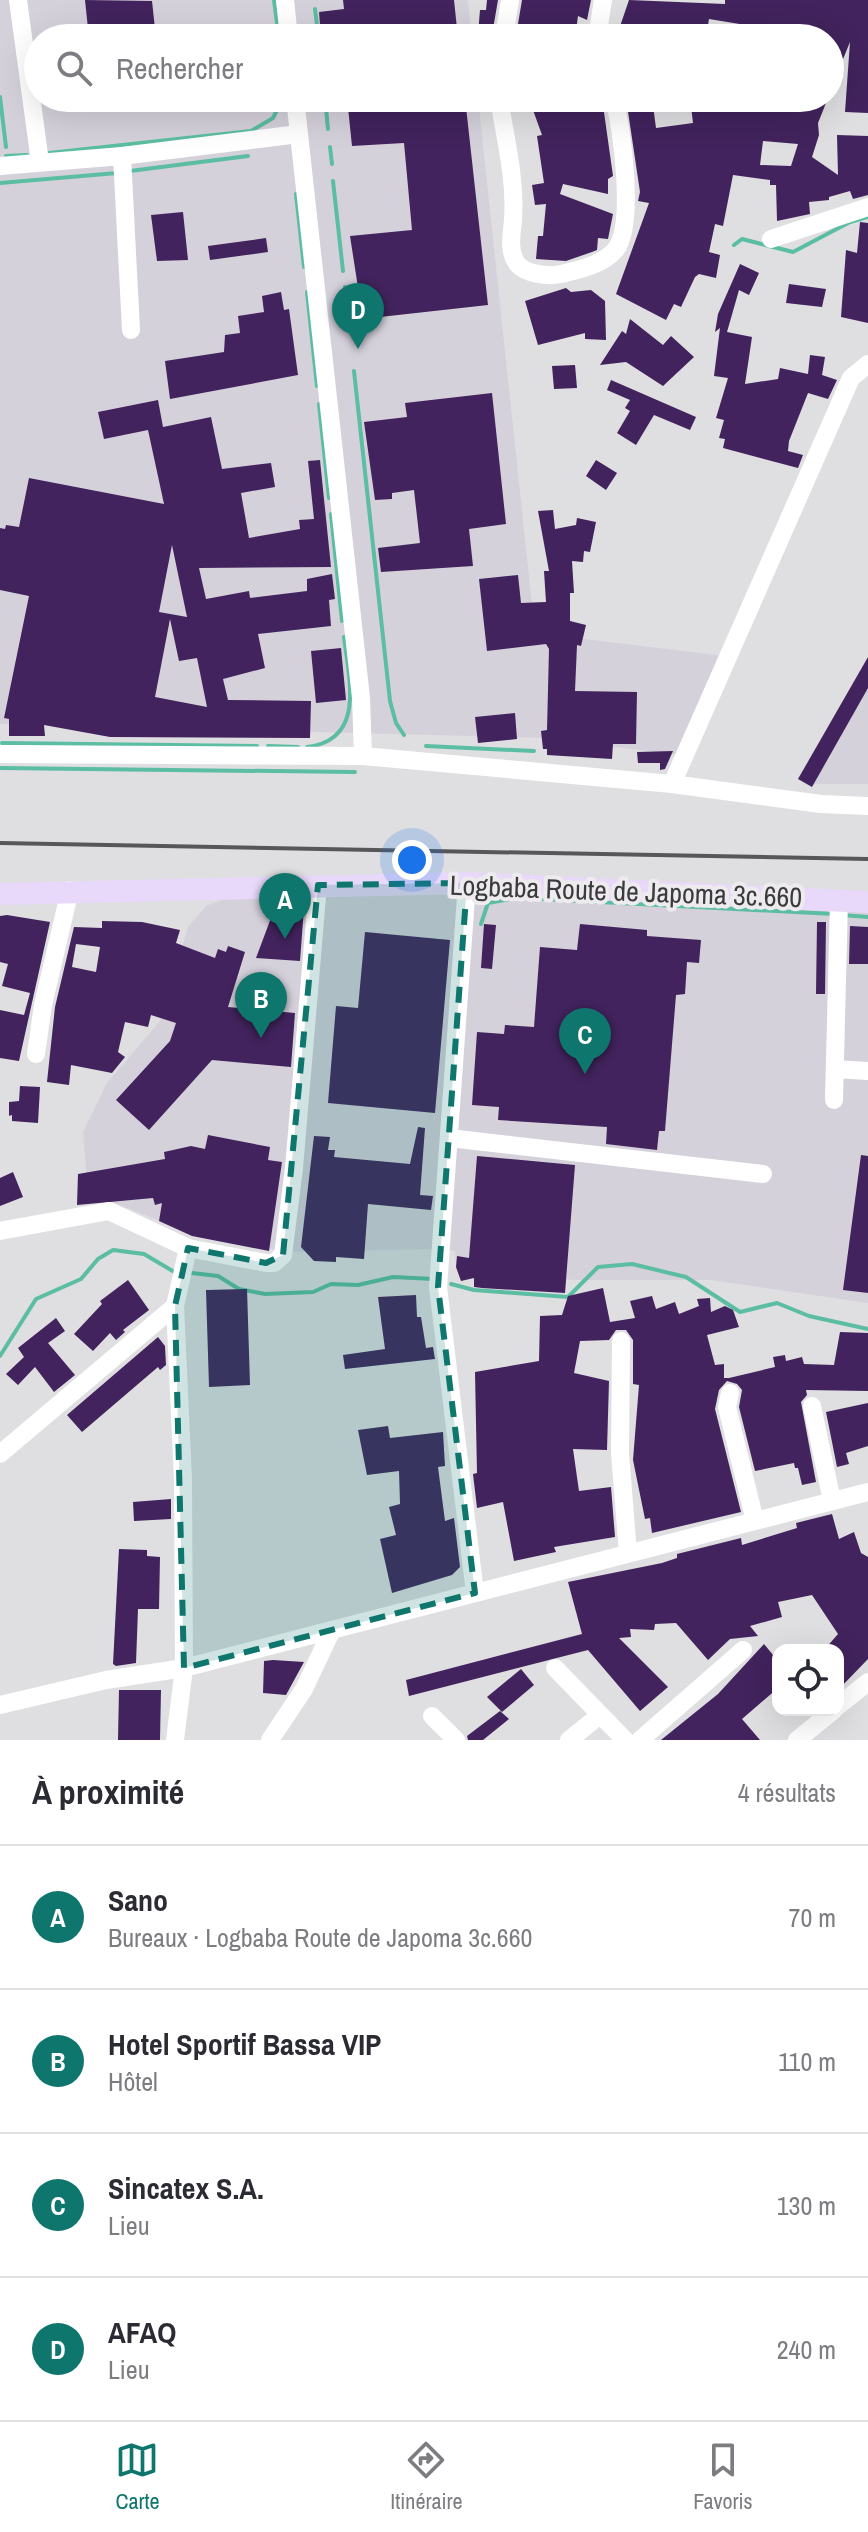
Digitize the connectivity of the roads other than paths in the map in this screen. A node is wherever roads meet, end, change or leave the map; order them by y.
1 (18, 0) edge
2 (285, 0) edge
3 (510, 0) edge
4 (603, 0) edge
5 (288, 24) edge
6 (506, 24) edge
7 (599, 24) edge
8 (24, 44) edge
9 (33, 112) edge
10 (297, 112) edge
11 (501, 112) edge
12 (617, 112) edge
13 (299, 134) junction
14 (40, 162) junction
15 (0, 166) edge
16 (122, 168) junction
17 (868, 207) edge
18 (771, 239) dead end
19 (131, 330) dead end
20 (868, 364) edge
21 (0, 754) edge
22 (363, 756) junction
23 (672, 784) junction
24 (868, 806) edge
25 (467, 883) junction
26 (318, 885) junction
27 (70, 890) junction
28 (0, 894) edge
29 (839, 900) junction
30 (868, 902) edge
31 (36, 1054) dead end
32 (835, 1069) junction
33 (868, 1071) edge
34 (834, 1100) dead end
35 (449, 1138) junction
36 (763, 1174) dead end
37 (0, 1231) edge
38 (188, 1248) junction
39 (175, 1306) junction
40 (621, 1341) dead end
41 (730, 1393) dead end
42 (812, 1406) dead end
43 (0, 1454) edge
44 (868, 1492) edge
45 (832, 1501) junction
46 (755, 1521) junction
47 (628, 1553) junction
48 (475, 1593) junction
49 (332, 1630) junction
50 (743, 1650) dead end
51 (184, 1668) junction
52 (555, 1668) dead end
53 (868, 1682) edge
54 (844, 1702) edge
55 (0, 1705) edge
56 (600, 1715) junction
57 (432, 1716) dead end
58 (826, 1716) edge
59 (175, 1740) edge
60 (270, 1740) edge
61 (456, 1740) edge
62 (569, 1740) edge
63 (625, 1740) edge
64 (640, 1740) edge
65 (797, 1740) edge

1 - 8 street
2 - 5 street
3 - 6 street
4 - 7 street
9 - 14 street
10 - 13 street
11 - 12 street
13 - 16 street
13 - 22 street
14 - 15 street
14 - 16 street
16 - 19 street
17 - 18 street
20 - 23 street
21 - 22 street
22 - 23 street
23 - 24 street
25 - 26 main road, Logbaba Route de Japoma 3c.660
25 - 29 main road, Logbaba Route de Japoma 3c.660
25 - 35 street
26 - 27 main road, Logbaba Route de Japoma 3c.660
26 - 38 street
27 - 28 main road, Logbaba Route de Japoma 3c.660
27 - 31 street
29 - 30 main road, Logbaba Route de Japoma 3c.660
29 - 32 street
32 - 33 street
32 - 34 street
35 - 36 street
35 - 48 street
37 - 38 street
38 - 39 street
39 - 43 street
39 - 51 street
40 - 47 street
41 - 46 street
42 - 45 street
44 - 45 street
45 - 46 street
46 - 47 street
47 - 48 street
48 - 49 street
49 - 51 street
49 - 60 street
50 - 64 street
51 - 55 street
51 - 59 street
52 - 56 street
53 - 54 street
56 - 62 street
56 - 63 street
57 - 61 street
58 - 65 street

